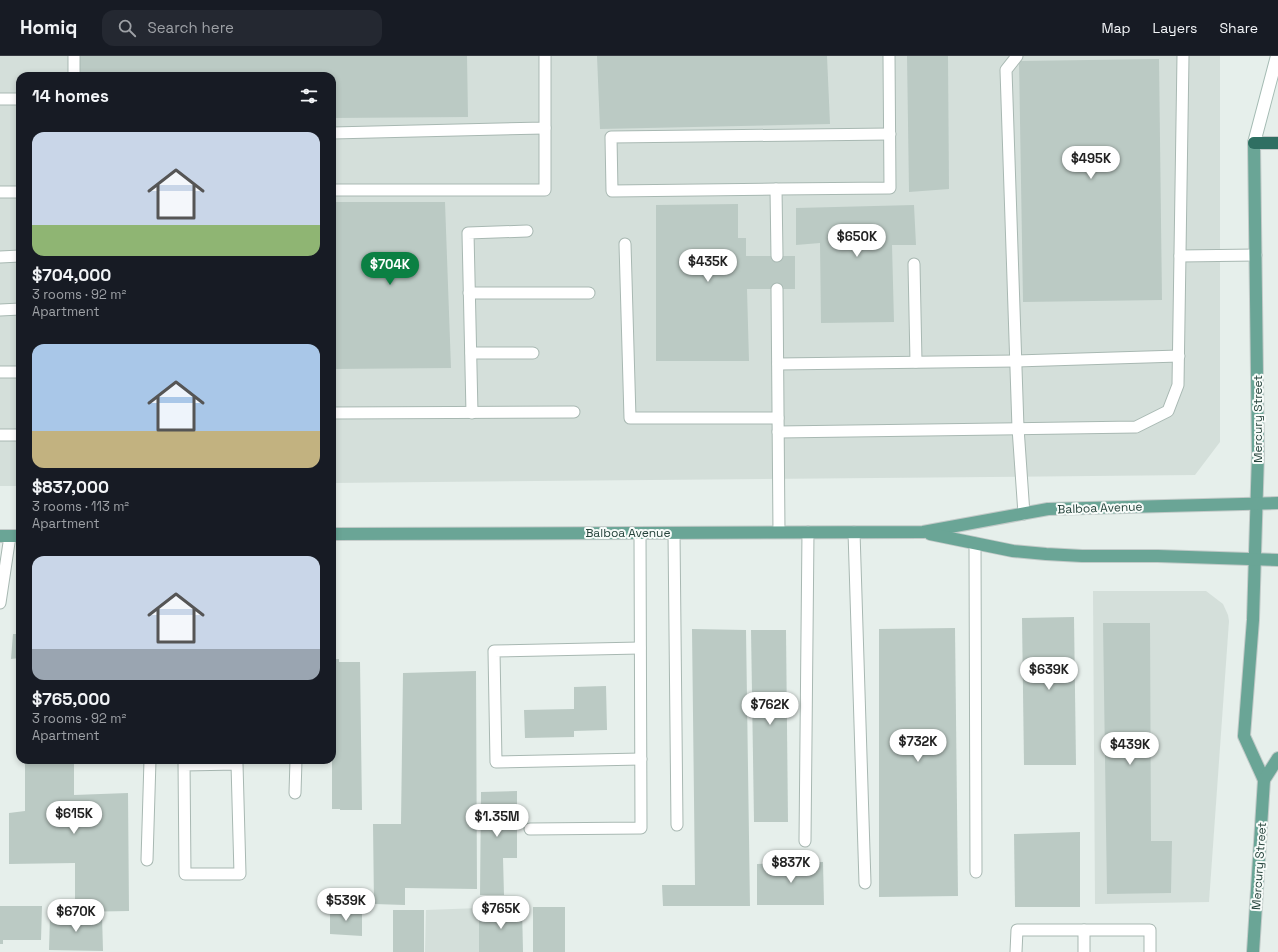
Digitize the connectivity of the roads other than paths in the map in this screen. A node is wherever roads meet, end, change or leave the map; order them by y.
1 (74, 56) edge
2 (545, 56) edge
3 (889, 56) edge
4 (1017, 56) edge
5 (1183, 56) edge
6 (1277, 56) edge
7 (74, 72) edge
8 (16, 98) edge
9 (0, 99) edge
10 (545, 128) junction
11 (336, 132) edge
12 (890, 134) junction
13 (1254, 143) junction
14 (1278, 143) edge
15 (776, 189) junction
16 (336, 190) edge
17 (0, 192) edge
18 (16, 192) edge
19 (527, 231) dead end
20 (625, 244) dead end
21 (1256, 255) junction
22 (16, 256) edge
23 (776, 256) dead end
24 (1180, 256) junction
25 (0, 257) edge
26 (914, 264) dead end
27 (777, 289) dead end
28 (589, 293) dead end
29 (469, 294) junction
30 (16, 309) edge
31 (0, 310) edge
32 (471, 353) junction
33 (533, 353) dead end
34 (1179, 356) junction
35 (1016, 361) junction
36 (916, 362) junction
37 (778, 364) junction
38 (0, 372) edge
39 (16, 372) edge
40 (472, 412) junction
41 (574, 412) dead end
42 (336, 413) edge
43 (778, 418) junction
44 (1018, 428) junction
45 (778, 432) junction
46 (0, 435) edge
47 (16, 435) edge
48 (1257, 503) junction
49 (1278, 503) edge
50 (1024, 514) junction
51 (779, 532) junction
52 (808, 532) junction
53 (854, 532) junction
54 (923, 532) junction
55 (640, 533) junction
56 (674, 533) junction
57 (336, 534) edge
58 (10, 536) edge
59 (975, 543) junction
60 (1255, 559) junction
61 (1278, 560) edge
62 (0, 603) edge
63 (640, 648) junction
64 (1278, 758) edge
65 (641, 759) junction
66 (150, 764) edge
67 (184, 764) edge
68 (237, 764) edge
69 (296, 764) edge
70 (1264, 780) junction
71 (296, 793) dead end
72 (677, 825) dead end
73 (530, 829) dead end
74 (805, 842) dead end
75 (148, 860) dead end
76 (976, 872) dead end
77 (865, 883) dead end
78 (1084, 930) junction
79 (1016, 952) edge
80 (1084, 952) edge
81 (1150, 952) edge
82 (1253, 952) edge

1 - 7 lane
2 - 10 lane
3 - 12 lane
4 - 35 lane
5 - 24 lane
6 - 13 main road, Mercury Street
8 - 9 lane
10 - 11 lane
10 - 16 lane
12 - 15 lane
12 - 15 lane
13 - 14 highway
13 - 21 main road, Mercury Street
15 - 23 lane
17 - 18 lane
19 - 29 lane
20 - 43 lane
21 - 24 lane
21 - 48 main road, Mercury Street
22 - 25 lane
24 - 34 lane
26 - 36 lane
27 - 37 lane
28 - 29 lane
29 - 32 lane
30 - 31 lane
32 - 33 lane
32 - 40 lane
34 - 35 lane
34 - 44 lane
35 - 36 lane
35 - 44 lane
36 - 37 lane
37 - 43 lane
38 - 39 lane
40 - 41 lane
40 - 42 lane
43 - 45 lane
44 - 45 lane
44 - 50 lane
45 - 51 lane
46 - 47 lane
48 - 49 main road, Balboa Avenue
48 - 50 main road, Balboa Avenue
48 - 60 main road, Mercury Street
50 - 54 main road, Balboa Avenue
51 - 52 main road, Balboa Avenue
51 - 56 main road, Balboa Avenue
52 - 53 main road, Balboa Avenue
52 - 74 lane
53 - 54 main road, Balboa Avenue
53 - 77 lane
54 - 59 main road, Balboa Avenue
55 - 56 main road, Balboa Avenue
55 - 57 main road, Balboa Avenue
55 - 63 lane
56 - 72 lane
58 - 62 lane
59 - 60 main road, Balboa Avenue
59 - 76 lane
60 - 61 main road, Balboa Avenue
60 - 70 main road, Mercury Street
63 - 65 lane
63 - 65 lane
64 - 70 main road, Mercury Street
65 - 73 lane
66 - 75 lane
67 - 68 lane
69 - 71 lane
70 - 82 main road, Mercury Street
78 - 79 lane
78 - 80 lane
78 - 81 lane

